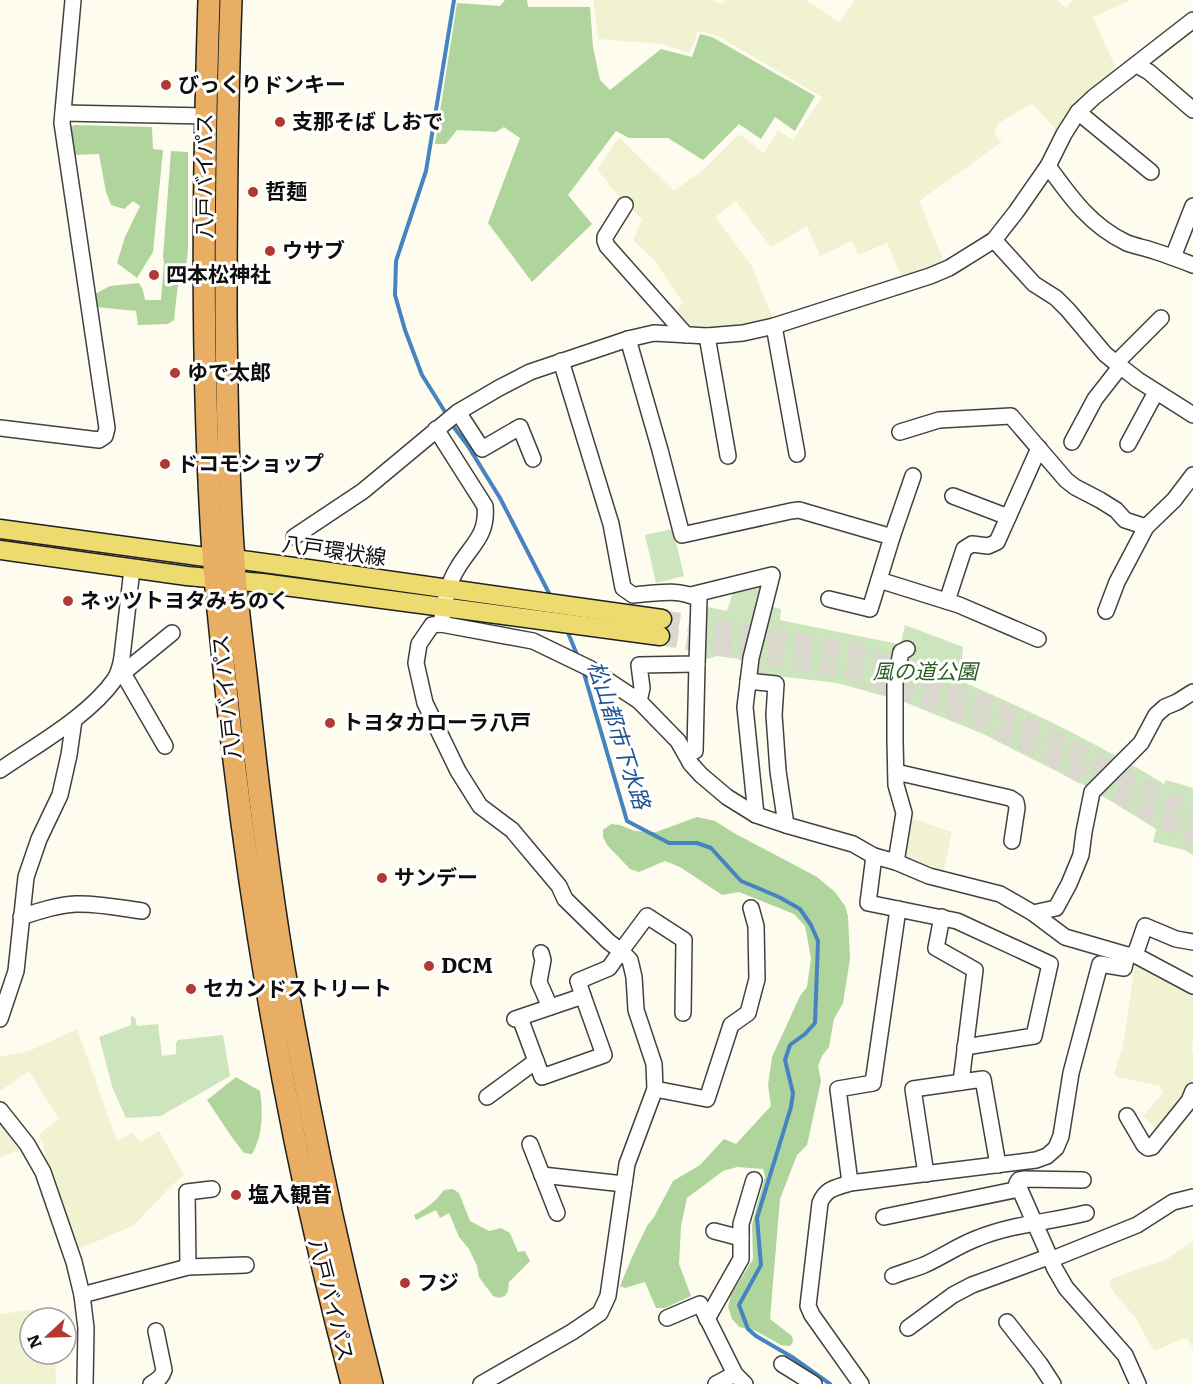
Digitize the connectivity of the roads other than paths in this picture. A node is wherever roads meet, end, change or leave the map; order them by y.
1 (73, 0) edge
2 (209, 0) edge
3 (231, 0) edge
4 (1193, 20) edge
5 (1137, 65) junction
6 (1193, 110) edge
7 (1078, 112) junction
8 (63, 113) junction
9 (205, 116) junction
10 (1048, 166) junction
11 (1151, 172) dead end
12 (625, 205) dead end
13 (1193, 206) edge
14 (994, 240) junction
15 (1173, 257) junction
16 (1193, 265) edge
17 (1161, 318) dead end
18 (774, 326) junction
19 (686, 335) junction
20 (707, 336) junction
21 (628, 339) junction
22 (561, 361) junction
23 (1118, 365) junction
24 (1156, 392) junction
25 (458, 412) junction
26 (1193, 415) edge
27 (0, 428) edge
28 (436, 429) junction
29 (900, 432) dead end
30 (1072, 442) dead end
31 (1128, 444) dead end
32 (1039, 448) junction
33 (797, 454) dead end
34 (728, 456) dead end
35 (533, 459) dead end
36 (1193, 475) edge
37 (913, 476) dead end
38 (953, 496) dead end
39 (1008, 517) junction
40 (1146, 526) junction
41 (0, 529) edge
42 (294, 537) dead end
43 (892, 537) junction
44 (0, 550) edge
45 (224, 559) junction
46 (132, 569) junction
47 (225, 580) junction
48 (879, 580) junction
49 (691, 595) junction
50 (828, 599) dead end
51 (947, 601) junction
52 (444, 607) junction
53 (1106, 611) dead end
54 (661, 628) tunnel mouth
55 (172, 633) dead end
56 (1038, 639) dead end
57 (907, 649) dead end
58 (698, 664) junction
59 (122, 671) junction
60 (748, 681) junction
61 (1193, 692) edge
62 (639, 701) junction
63 (74, 720) junction
64 (165, 746) dead end
65 (695, 751) dead end
66 (0, 770) edge
67 (896, 772) junction
68 (756, 815) junction
69 (786, 825) junction
70 (1012, 841) dead end
71 (874, 856) junction
72 (896, 862) junction
73 (751, 908) dead end
74 (898, 909) junction
75 (142, 911) dead end
76 (1033, 914) junction
77 (21, 916) junction
78 (942, 917) junction
79 (1193, 942) edge
80 (621, 951) junction
81 (542, 953) dead end
82 (1131, 955) junction
83 (1193, 986) edge
84 (583, 996) junction
85 (550, 1007) junction
86 (683, 1013) dead end
87 (0, 1019) edge
88 (965, 1047) junction
89 (536, 1061) junction
90 (961, 1082) junction
91 (655, 1089) junction
92 (1193, 1090) edge
93 (487, 1097) dead end
94 (0, 1110) edge
95 (1127, 1116) dead end
96 (530, 1144) dead end
97 (998, 1165) junction
98 (926, 1174) junction
99 (542, 1176) junction
100 (754, 1180) dead end
101 (1083, 1180) dead end
102 (850, 1183) junction
103 (624, 1184) junction
104 (212, 1189) dead end
105 (1019, 1190) junction
106 (1193, 1197) edge
107 (556, 1214) dead end
108 (1086, 1214) dead end
109 (884, 1217) dead end
110 (1033, 1222) junction
111 (714, 1232) dead end
112 (741, 1238) junction
113 (1049, 1258) junction
114 (246, 1265) dead end
115 (188, 1267) junction
116 (893, 1276) dead end
117 (82, 1296) junction
118 (667, 1318) dead end
119 (707, 1319) junction
120 (1007, 1322) dead end
121 (908, 1328) dead end
122 (156, 1331) dead end
123 (782, 1364) dead end
124 (740, 1379) edge
125 (85, 1384) edge
126 (151, 1384) edge
127 (352, 1384) edge
128 (372, 1384) edge
129 (481, 1384) edge
130 (716, 1384) edge
131 (814, 1384) edge
132 (861, 1384) edge
133 (1053, 1384) edge
134 (1138, 1384) edge

1 - 8 street
2 - 9 highway, 八戸バイパス
3 - 45 highway, 八戸バイパス
4 - 5 street
5 - 6 street
5 - 7 street
7 - 10 street
7 - 11 street
8 - 9 street
8 - 27 street
9 - 45 highway, 八戸バイパス
10 - 14 street
10 - 15 street
12 - 19 street
13 - 15 street
14 - 18 street
14 - 23 street
15 - 16 street
17 - 23 street
18 - 20 street
18 - 33 street
19 - 20 street
19 - 21 street
20 - 34 street
21 - 22 street
21 - 43 street
22 - 25 street
22 - 49 street
23 - 24 street
23 - 30 street
24 - 26 street
24 - 31 street
25 - 28 street
25 - 35 street
28 - 42 street
28 - 52 street
29 - 32 street
32 - 39 street
32 - 40 street
36 - 40 street
37 - 43 street
38 - 39 street
39 - 51 street
40 - 53 street
41 - 45 main road, 八戸環状線
43 - 48 street
44 - 46 main road, 八戸環状線
45 - 47 highway, 八戸バイパス
45 - 52 main road, 八戸環状線
46 - 47 main road, 八戸環状線
46 - 59 street
47 - 52 main road, 八戸環状線
47 - 127 highway, 八戸バイパス
47 - 128 highway, 八戸バイパス
48 - 50 street
48 - 51 street
49 - 58 street
49 - 60 street
51 - 56 street
52 - 54 main road, 八戸環状線
52 - 62 street
52 - 80 street
55 - 59 street
57 - 67 street
58 - 62 street
58 - 65 street
59 - 63 street
59 - 64 street
60 - 68 street
60 - 69 street
61 - 76 street
62 - 68 street
63 - 66 street
63 - 77 street
67 - 70 street
67 - 72 street
68 - 69 street
69 - 71 street
71 - 72 street
71 - 74 street
72 - 76 street
73 - 91 street
74 - 78 street
74 - 102 street
75 - 77 street
76 - 82 street
77 - 87 street
78 - 88 street
78 - 88 street
79 - 82 street
80 - 84 street
80 - 86 street
80 - 91 street
81 - 85 street
82 - 83 street
82 - 97 street
84 - 85 street
84 - 89 street
85 - 89 street
88 - 90 street
89 - 93 street
90 - 97 street
90 - 98 street
91 - 103 street
92 - 95 street
94 - 117 street
96 - 99 street
97 - 98 street
98 - 102 street
99 - 103 street
99 - 107 street
100 - 112 street
101 - 105 street
102 - 132 street
103 - 129 street
104 - 115 street
105 - 109 street
105 - 110 street
106 - 113 street
108 - 110 street
110 - 113 street
110 - 116 street
111 - 112 street
112 - 119 street
113 - 121 street
113 - 134 street
114 - 115 street
115 - 117 street
117 - 125 street
118 - 119 street
119 - 124 street
120 - 133 street
122 - 126 street
123 - 131 street
124 - 130 street

